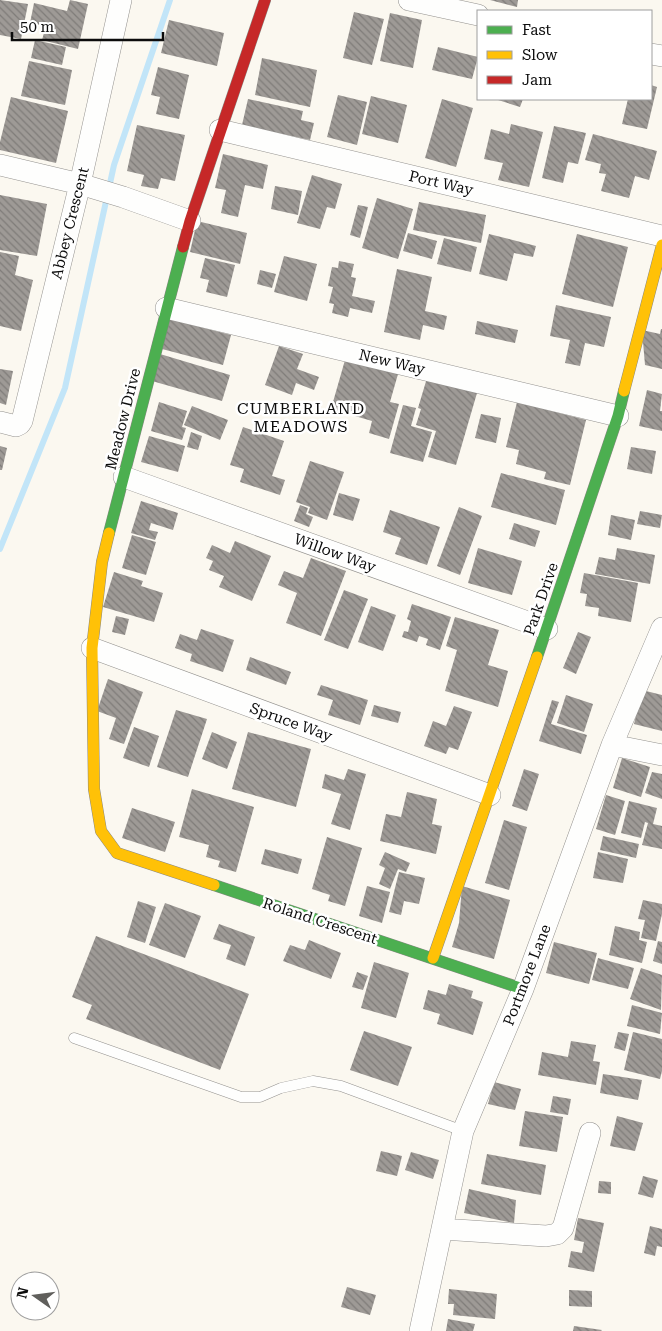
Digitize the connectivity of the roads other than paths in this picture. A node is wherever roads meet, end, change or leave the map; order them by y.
1 (121, 0) edge
2 (265, 0) edge
3 (409, 0) edge
4 (450, 4) edge
5 (477, 16) edge
6 (220, 130) junction
7 (0, 165) edge
8 (80, 184) junction
9 (190, 221) junction
10 (662, 236) edge
11 (662, 245) edge
12 (166, 308) junction
13 (618, 416) junction
14 (0, 422) edge
15 (124, 477) junction
16 (662, 628) edge
17 (547, 630) junction
18 (92, 648) junction
19 (612, 745) junction
20 (662, 755) edge
21 (490, 795) junction
22 (117, 853) joint
23 (433, 958) junction
24 (523, 989) junction
25 (74, 1038) dead end
26 (463, 1131) junction
27 (590, 1133) dead end
28 (442, 1229) junction
29 (420, 1331) edge

1 - 8 street, Abbey Crescent
2 - 6 street, Meadow Drive
3 - 4 street
4 - 5 street
6 - 9 street, Meadow Drive
6 - 10 street, Port Way
7 - 8 street
8 - 9 street
8 - 14 street, Abbey Crescent
9 - 12 street, Meadow Drive
11 - 13 street, Park Drive
12 - 13 street, New Way
12 - 15 street, Meadow Drive
13 - 17 street, Park Drive
15 - 17 street, Willow Way
15 - 18 street, Meadow Drive
16 - 19 street, Portmore Lane
17 - 21 street, Park Drive
18 - 21 street, Spruce Way
18 - 22 street, Meadow Drive
19 - 20 street
19 - 24 street, Portmore Lane
21 - 23 street, Park Drive
22 - 23 street, Roland Crescent
23 - 24 street, Roland Crescent
24 - 26 street, Portmore Lane
25 - 26 lane
26 - 28 street, Portmore Lane
27 - 28 street
28 - 29 street, Portmore Lane

